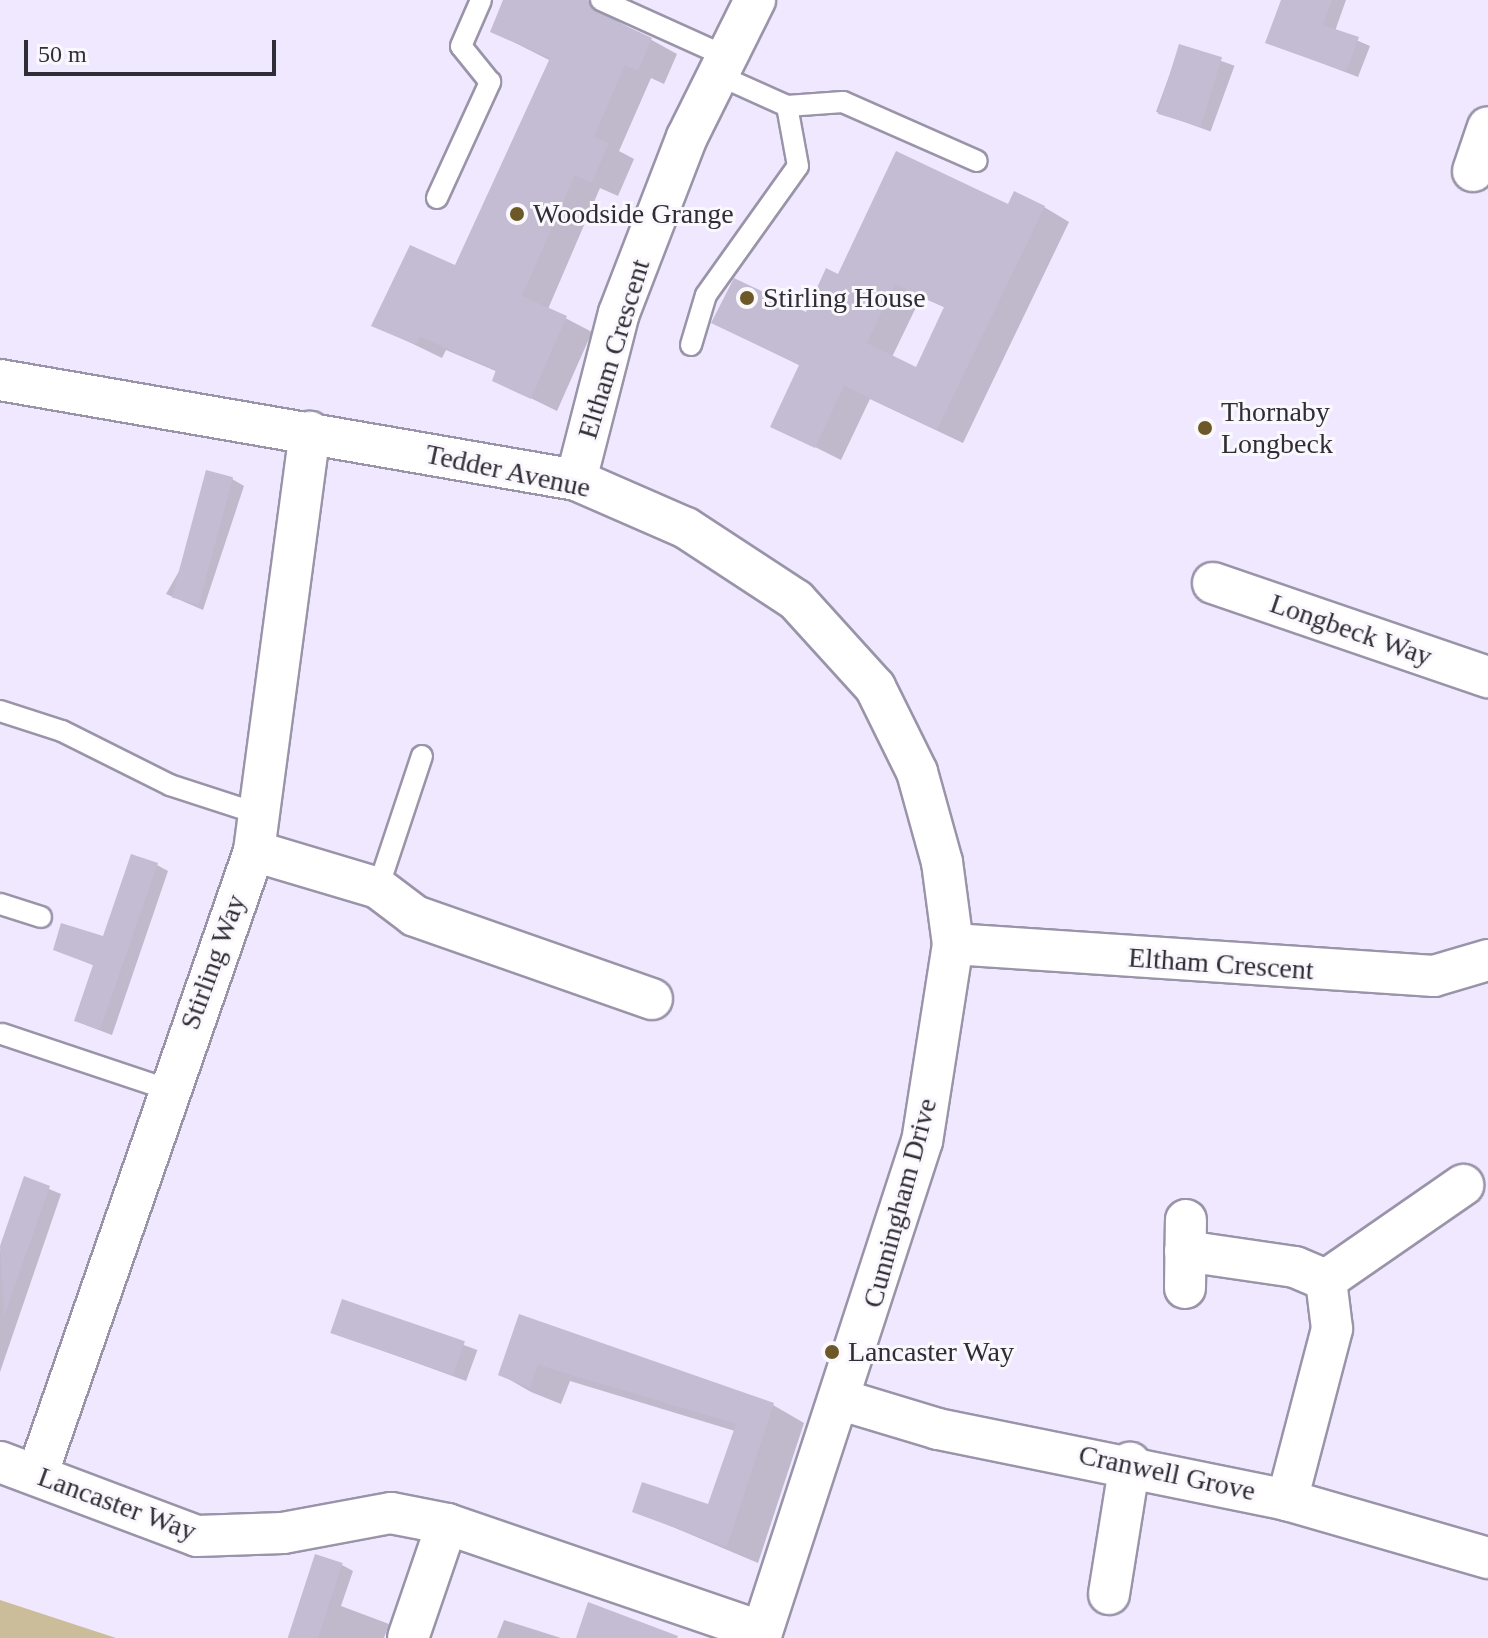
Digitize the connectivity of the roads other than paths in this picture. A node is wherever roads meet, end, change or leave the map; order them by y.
1 (481, 0) edge
2 (601, 0) edge
3 (755, 0) edge
4 (722, 66) junction
5 (787, 106) junction
6 (1488, 127) edge
7 (977, 161) dead end
8 (1473, 171) dead end
9 (437, 198) dead end
10 (691, 345) dead end
11 (0, 380) edge
12 (310, 432) junction
13 (576, 480) junction
14 (1213, 583) dead end
15 (1488, 677) edge
16 (0, 711) edge
17 (422, 756) dead end
18 (256, 832) junction
19 (378, 888) junction
20 (0, 904) edge
21 (41, 917) dead end
22 (953, 944) junction
23 (1488, 960) edge
24 (652, 999) dead end
25 (2, 1034) edge
26 (166, 1089) junction
27 (1463, 1185) dead end
28 (1185, 1253) dead end
29 (1326, 1280) junction
30 (842, 1400) junction
31 (1130, 1463) junction
32 (18, 1468) edge
33 (1287, 1500) junction
34 (447, 1524) junction
35 (1488, 1558) edge
36 (1109, 1594) dead end
37 (761, 1635) edge
38 (408, 1638) edge

1 - 9 lane
2 - 4 lane
3 - 4 street, Eltham Crescent
4 - 5 lane
4 - 13 street, Eltham Crescent
5 - 7 lane
5 - 10 lane
6 - 8 street
11 - 12 street, Tedder Avenue
12 - 13 street, Tedder Avenue
12 - 18 street, Stirling Way
13 - 22 street, Tedder Avenue
14 - 15 street, Longbeck Way
16 - 18 lane
17 - 19 lane
18 - 19 street
18 - 26 street, Stirling Way
19 - 24 street
20 - 21 lane
22 - 23 street, Eltham Crescent
22 - 30 street, Cunningham Drive
25 - 26 lane
26 - 32 street, Stirling Way
27 - 29 street
28 - 29 street
29 - 33 street
30 - 31 street, Cranwell Grove
30 - 37 street, Cunningham Drive
31 - 33 street, Cranwell Grove
31 - 36 street
32 - 34 street, Lancaster Way
33 - 35 street, Cranwell Grove
34 - 37 street, Lancaster Way
34 - 38 street

